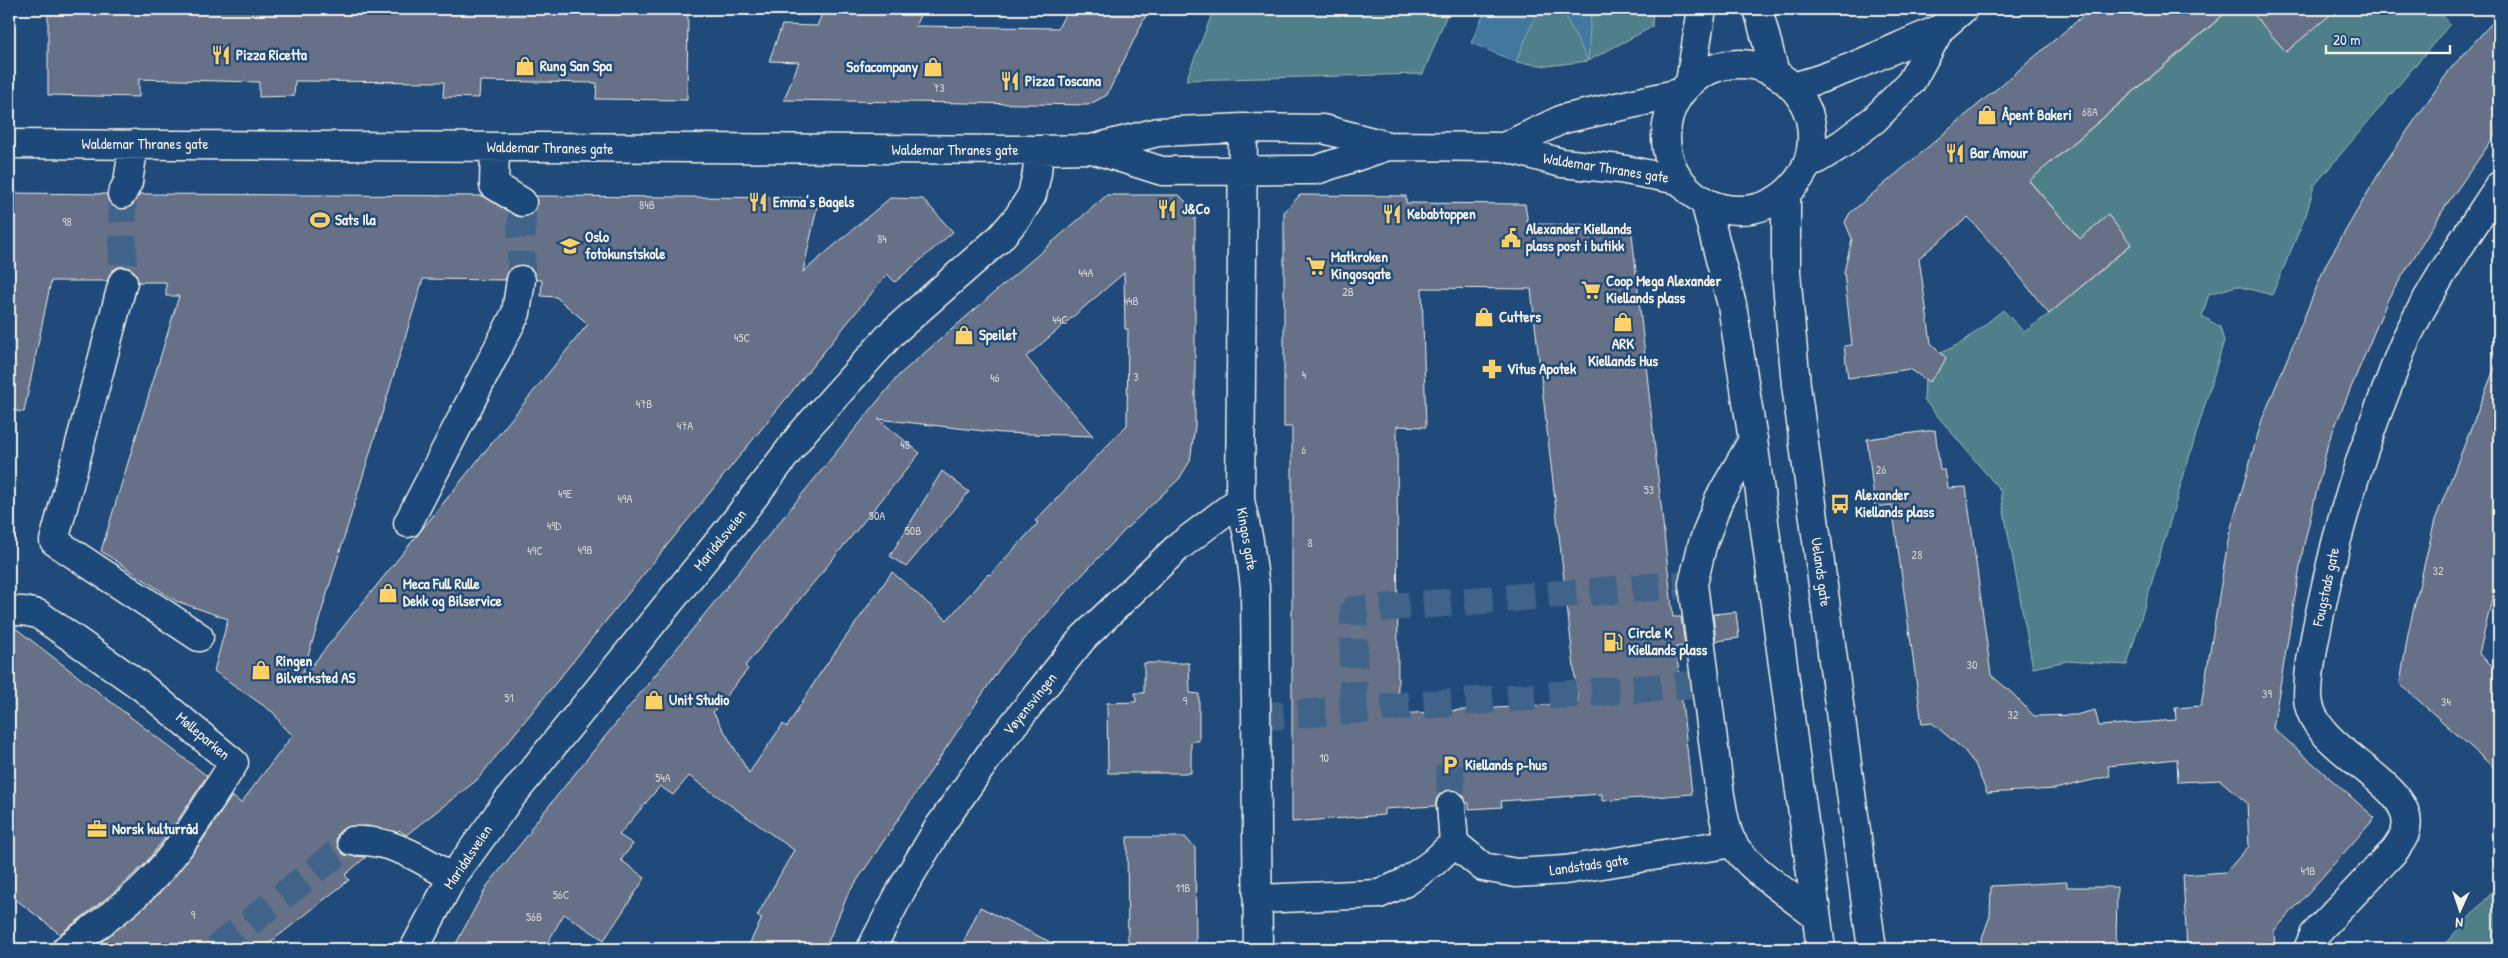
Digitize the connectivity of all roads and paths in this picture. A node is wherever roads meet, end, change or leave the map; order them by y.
1 (1702, 9) edge
2 (1758, 9) edge
3 (1963, 9) edge
4 (1940, 29) junction
5 (1783, 80) junction
6 (1685, 88) junction
7 (1242, 128) junction
8 (9, 144) edge
9 (134, 144) junction
10 (1388, 146) junction
11 (495, 147) junction
12 (1504, 148) junction
13 (1091, 149) junction
14 (1039, 150) junction
15 (1806, 166) junction
16 (1242, 170) junction
17 (1680, 180) junction
18 (2499, 186) edge
19 (1786, 193) junction
20 (122, 194) tunnel mouth
21 (522, 202) dead end
22 (1705, 202) junction
23 (521, 280) tunnel mouth
24 (123, 282) tunnel mouth
25 (1753, 440) junction
26 (1240, 500) junction
27 (408, 523) dead end
28 (9, 611) edge
29 (199, 636) dead end
30 (1451, 805) tunnel mouth
31 (352, 841) tunnel mouth
32 (1454, 843) junction
33 (1733, 843) junction
34 (452, 878) junction
35 (1258, 899) junction
36 (1816, 916) junction
37 (66, 949) edge
38 (414, 949) edge
39 (871, 949) edge
40 (1258, 949) edge
41 (1821, 949) edge
42 (1872, 949) edge
43 (2308, 949) edge

1 - 6 street
2 - 5 street
3 - 4 street
4 - 5 street
4 - 15 street
5 - 6 street
5 - 15 street
6 - 12 street, Waldemar Thranes gate
6 - 17 street
7 - 10 street, Waldemar Thranes gate
7 - 13 street, Waldemar Thranes gate
7 - 16 street, Kingos gate
8 - 9 street, Waldemar Thranes gate
9 - 11 street, Waldemar Thranes gate
9 - 20 street
10 - 12 street, Waldemar Thranes gate
10 - 16 street, Waldemar Thranes gate
11 - 14 street, Waldemar Thranes gate
11 - 21 street
12 - 17 street, Waldemar Thranes gate
13 - 14 street, Waldemar Thranes gate
13 - 16 street, Waldemar Thranes gate
14 - 34 street, Maridalsveien
15 - 19 street
16 - 26 street, Kingos gate
17 - 22 street
18 - 43 street, Fougstads gate
19 - 22 street
19 - 42 street, Uelands gate
22 - 25 street
23 - 27 street
24 - 29 street
25 - 33 street
25 - 36 street
26 - 35 street, Kingos gate
26 - 39 street, Vøyensvingen
28 - 37 street, Mølleparken
30 - 32 street
31 - 34 street
32 - 33 street, Landstads gate
32 - 35 street
33 - 36 street
34 - 38 street, Maridalsveien
35 - 40 street, Kingos gate
36 - 41 street

